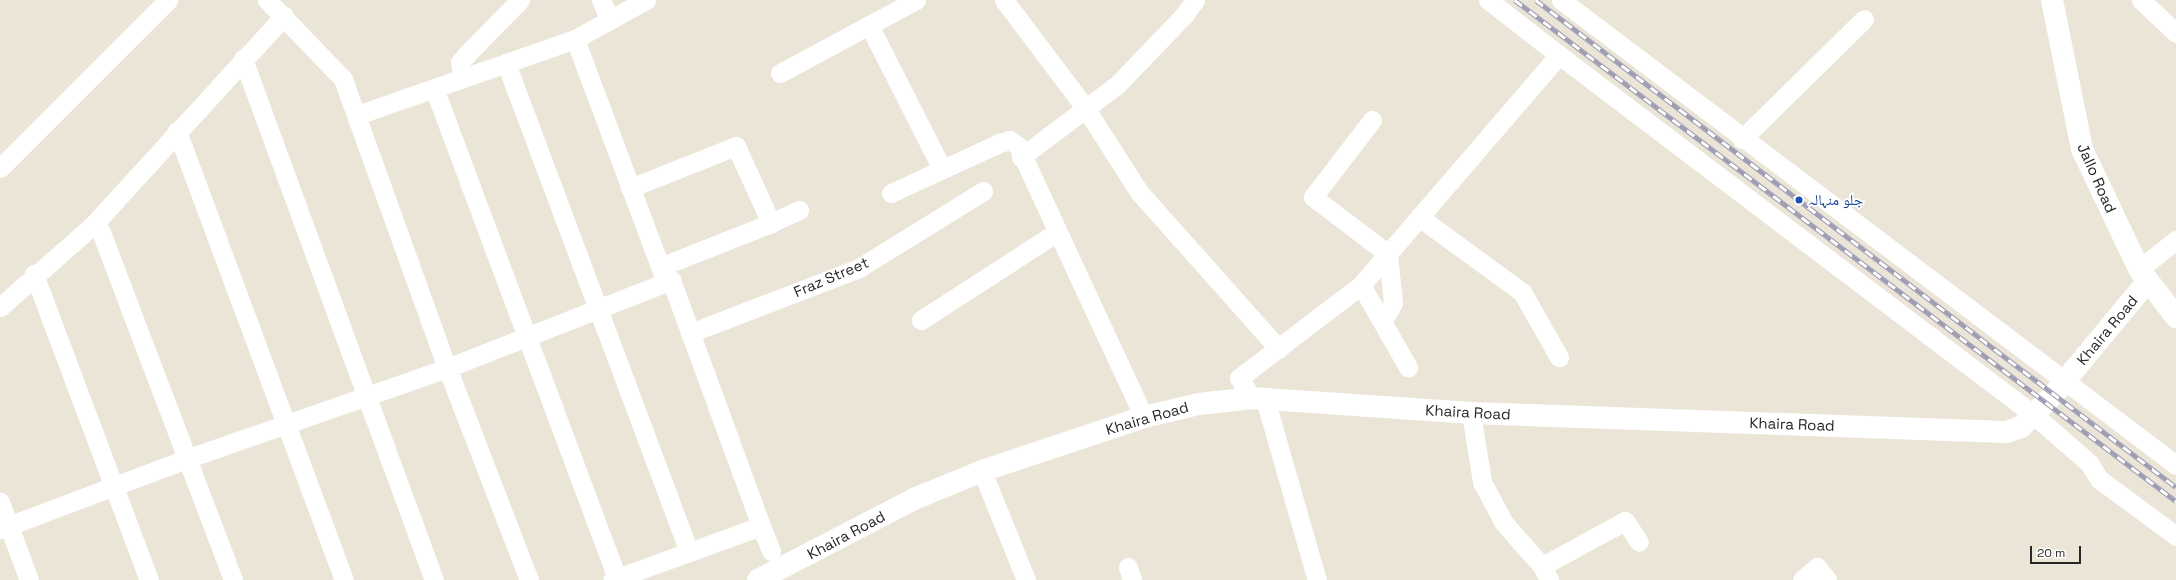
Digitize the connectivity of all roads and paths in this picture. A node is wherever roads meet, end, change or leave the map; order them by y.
1 (168, 0) edge
2 (267, 0) edge
3 (520, 0) edge
4 (601, 0) edge
5 (646, 0) edge
6 (916, 0) edge
7 (1004, 0) edge
8 (1195, 0) edge
9 (1488, 0) edge
10 (1561, 0) edge
11 (2052, 0) edge
12 (2141, 0) edge
13 (284, 16) junction
14 (1864, 19) dead end
15 (610, 20) junction
16 (870, 25) junction
17 (2176, 33) edge
18 (575, 39) junction
19 (1559, 55) junction
20 (243, 59) junction
21 (506, 63) junction
22 (780, 73) dead end
23 (463, 78) junction
24 (434, 88) junction
25 (1086, 109) junction
26 (357, 115) junction
27 (1372, 120) dead end
28 (178, 131) junction
29 (1742, 139) junction
30 (1021, 157) junction
31 (0, 168) edge
32 (942, 169) junction
33 (630, 188) junction
34 (983, 190) dead end
35 (891, 193) dead end
36 (798, 210) dead end
37 (1419, 217) junction
38 (771, 223) junction
39 (94, 224) junction
40 (1057, 232) junction
41 (2176, 240) edge
42 (1388, 254) junction
43 (34, 274) junction
44 (663, 275) junction
45 (2143, 275) junction
46 (1360, 285) junction
47 (0, 307) edge
48 (600, 309) junction
49 (2176, 318) edge
50 (921, 320) dead end
51 (1382, 322) junction
52 (690, 333) junction
53 (528, 338) junction
54 (1279, 349) junction
55 (1559, 357) dead end
56 (1408, 367) dead end
57 (447, 368) junction
58 (2064, 381) junction
59 (367, 398) junction
60 (1258, 398) junction
61 (1471, 413) junction
62 (2034, 415) junction
63 (1144, 417) junction
64 (287, 423) junction
65 (186, 459) junction
66 (2176, 465) edge
67 (982, 471) junction
68 (115, 486) junction
69 (0, 502) edge
70 (761, 526) junction
71 (5, 528) edge
72 (2176, 536) edge
73 (1639, 542) dead end
74 (771, 551) dead end
75 (689, 552) junction
76 (1546, 573) edge
77 (614, 579) edge
78 (29, 580) edge
79 (149, 580) edge
80 (233, 580) edge
81 (344, 580) edge
82 (434, 580) edge
83 (529, 580) edge
84 (758, 580) edge
85 (1026, 580) edge
86 (1317, 580) edge
87 (1802, 580) edge
88 (1827, 580) edge

1 - 31 street
2 - 13 street
3 - 23 street
4 - 15 street
5 - 15 street
6 - 16 street
7 - 25 street
8 - 25 street
9 - 19 street
10 - 29 street
11 - 45 street, Jallo Road
12 - 17 street
13 - 20 street
13 - 26 street
14 - 29 street
15 - 18 street
16 - 22 street
16 - 32 street
18 - 21 street
18 - 33 street
19 - 37 street
19 - 62 street
20 - 28 street
20 - 59 street
21 - 23 street
21 - 48 street
23 - 24 street
24 - 26 street
24 - 53 street
25 - 30 street
25 - 54 street
26 - 57 street
27 - 42 street
28 - 39 street
28 - 64 street
29 - 58 street
30 - 32 street
30 - 40 street
32 - 35 street
33 - 38 street
33 - 44 street
34 - 52 street, Fraz Street
36 - 38 street
37 - 42 street
37 - 55 street
38 - 44 street
39 - 43 street
39 - 65 street
40 - 50 street
40 - 63 street
41 - 45 street
42 - 46 street
42 - 51 street
43 - 47 street
43 - 68 street
44 - 48 street
44 - 52 street
45 - 49 street, Jallo Road
45 - 58 street, Khaira Road
46 - 51 street
46 - 54 street
48 - 53 street
48 - 75 street
51 - 56 street
52 - 70 street
53 - 57 street
53 - 77 street
54 - 60 street
57 - 59 street
57 - 83 street
58 - 62 street, Khaira Road
58 - 66 street
59 - 64 street
59 - 82 street
60 - 61 street, Khaira Road
60 - 63 street, Khaira Road
60 - 86 street
61 - 62 street, Khaira Road
61 - 76 street
62 - 72 street
63 - 67 street, Khaira Road
64 - 65 street
64 - 81 street
65 - 68 street
65 - 80 street
67 - 84 street, Khaira Road
67 - 85 street
68 - 71 street
68 - 79 street
69 - 71 street
70 - 74 street
70 - 75 street
71 - 78 street
73 - 76 street
75 - 77 street
87 - 88 street

